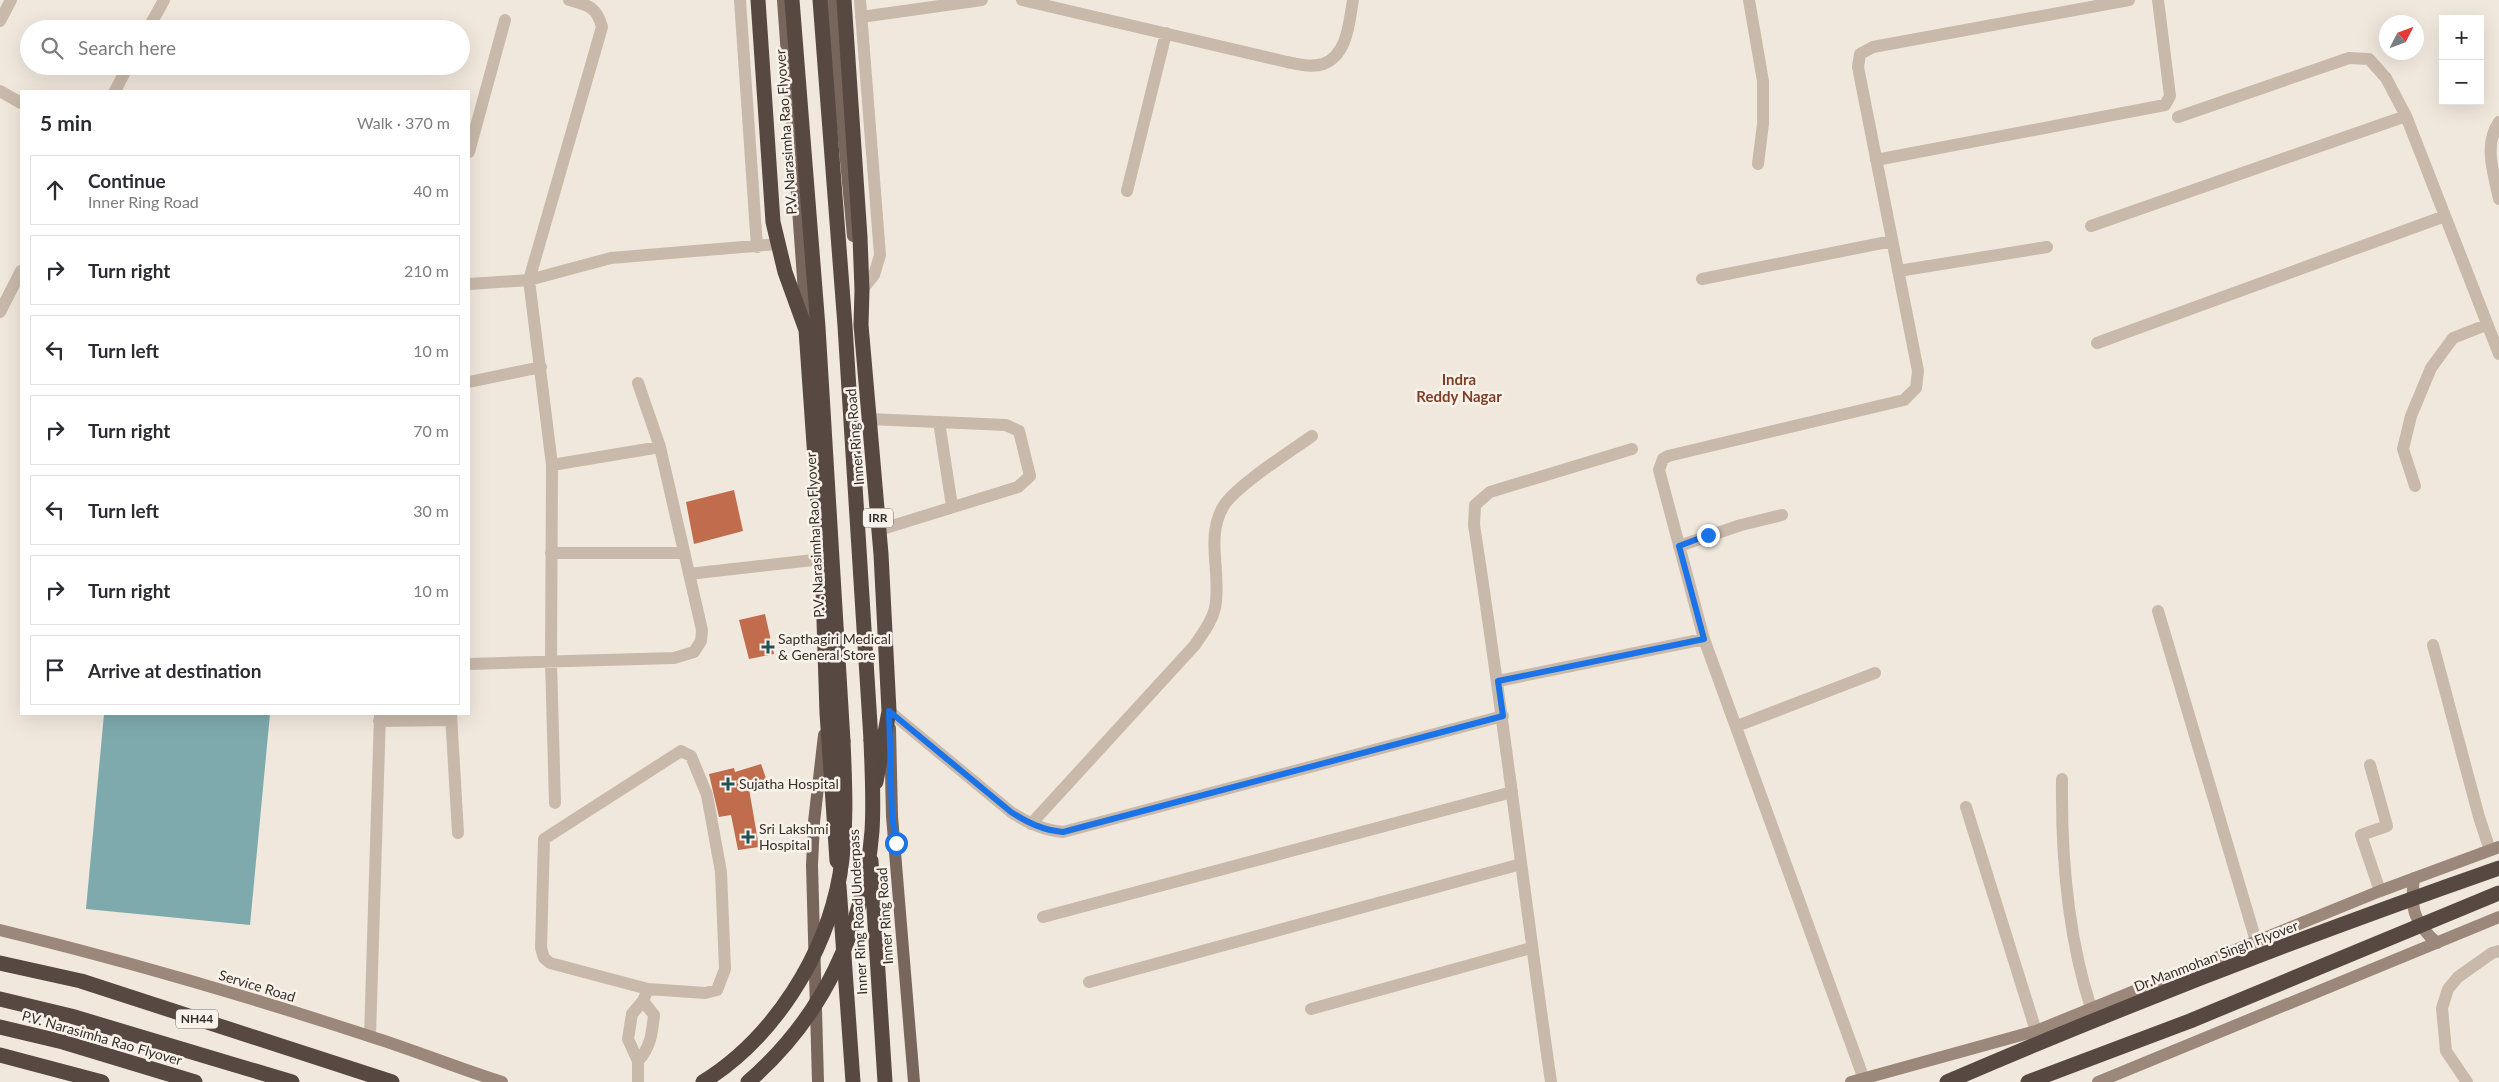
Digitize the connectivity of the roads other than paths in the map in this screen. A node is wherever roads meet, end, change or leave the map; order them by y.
1 (12, 0) edge
2 (164, 0) edge
3 (569, 0) edge
4 (740, 0) edge
5 (758, 0) edge
6 (783, 0) edge
7 (792, 0) edge
8 (820, 0) edge
9 (831, 0) edge
10 (844, 0) edge
11 (860, 0) edge
12 (982, 0) edge
13 (1022, 0) edge
14 (1354, 0) edge
15 (1749, 0) edge
16 (2129, 0) edge
17 (2158, 0) edge
18 (861, 17) junction
19 (153, 20) edge
20 (504, 20) dead end
21 (0, 21) edge
22 (1166, 32) junction
23 (123, 75) edge
24 (115, 90) edge
25 (0, 91) edge
26 (20, 102) edge
27 (2406, 116) junction
28 (2178, 117) dead end
29 (2499, 122) edge
30 (470, 148) edge
31 (1876, 160) junction
32 (1758, 164) dead end
33 (1127, 191) dead end
34 (2499, 199) edge
35 (2445, 216) junction
36 (2091, 226) dead end
37 (1892, 241) junction
38 (778, 244) junction
39 (2047, 246) dead end
40 (757, 247) junction
41 (1898, 271) junction
42 (20, 273) edge
43 (1702, 279) dead end
44 (529, 280) junction
45 (470, 284) edge
46 (862, 290) junction
47 (0, 312) edge
48 (861, 325) junction
49 (2486, 325) junction
50 (806, 330) junction
51 (2097, 343) dead end
52 (2499, 354) edge
53 (541, 366) junction
54 (470, 382) edge
55 (638, 383) dead end
56 (869, 419) junction
57 (938, 422) junction
58 (1312, 436) dead end
59 (660, 447) junction
60 (1632, 449) dead end
61 (552, 465) junction
62 (2415, 486) dead end
63 (952, 506) junction
64 (1782, 515) dead end
65 (879, 530) junction
66 (1679, 546) junction
67 (550, 553) junction
68 (684, 553) junction
69 (822, 559) junction
70 (689, 574) junction
71 (2158, 611) dead end
72 (1704, 639) junction
73 (2433, 645) dead end
74 (551, 662) junction
75 (470, 664) edge
76 (1875, 673) dead end
77 (1498, 681) junction
78 (889, 711) junction
79 (827, 713) junction
80 (1503, 716) junction
81 (380, 717) edge
82 (451, 717) edge
83 (1737, 726) junction
84 (2370, 765) dead end
85 (2062, 779) dead end
86 (1512, 792) junction
87 (555, 802) dead end
88 (1966, 807) dead end
89 (1031, 824) junction
90 (458, 833) dead end
91 (2495, 848) edge
92 (1521, 864) junction
93 (2499, 868) edge
94 (2414, 878) junction
95 (2380, 892) junction
96 (2499, 893) edge
97 (1043, 917) dead end
98 (2499, 917) edge
99 (0, 930) edge
100 (2256, 941) junction
101 (2437, 943) junction
102 (1531, 948) junction
103 (2499, 951) edge
104 (0, 963) edge
105 (1089, 982) dead end
106 (646, 995) junction
107 (0, 999) edge
108 (2092, 1008) junction
109 (1311, 1009) dead end
110 (0, 1027) edge
111 (2036, 1031) junction
112 (370, 1036) junction
113 (0, 1055) edge
114 (638, 1060) junction
115 (2125, 1076) edge
116 (1865, 1080) edge
117 (102, 1082) edge
118 (195, 1082) edge
119 (292, 1082) edge
120 (392, 1082) edge
121 (502, 1082) edge
122 (638, 1082) edge
123 (703, 1082) edge
124 (748, 1082) edge
125 (818, 1082) edge
126 (853, 1082) edge
127 (885, 1082) edge
128 (914, 1082) edge
129 (1551, 1082) edge
130 (1851, 1082) edge
131 (1947, 1082) edge
132 (2028, 1082) edge
133 (2098, 1082) edge
134 (2467, 1082) edge

1 - 21 street
2 - 19 street
3 - 44 street
4 - 40 street
5 - 38 highway
6 - 50 main road
7 - 123 highway, P.V. Narasimha Rao Flyover, bridge
8 - 124 highway, bridge
9 - 48 main road, Inner Ring Road / IRR
10 - 46 highway
11 - 18 street
12 - 18 street
13 - 22 street
14 - 22 street
15 - 32 street
16 - 31 street
17 - 31 street
18 - 46 street
20 - 30 street
22 - 33 street
23 - 24 street
25 - 26 street
27 - 28 street
27 - 35 street
27 - 36 street
29 - 34 street
31 - 37 street
35 - 49 street
35 - 51 street
37 - 41 street
37 - 43 street
38 - 40 street
38 - 50 highway
39 - 41 street
40 - 44 street
41 - 66 street
42 - 47 street
44 - 45 street
44 - 53 street
46 - 48 highway
48 - 56 highway, Inner Ring Road / IRR
49 - 52 street
49 - 62 street
50 - 69 highway
53 - 54 street
53 - 61 street
55 - 59 street
56 - 57 street
56 - 65 highway, Inner Ring Road / IRR
57 - 63 street
57 - 63 street
58 - 89 street
59 - 61 street
59 - 68 street
60 - 77 street
61 - 67 street
63 - 65 street
64 - 66 street
65 - 78 highway, Inner Ring Road / IRR
66 - 72 street
67 - 68 street
67 - 74 street
68 - 70 street
69 - 70 street
69 - 79 highway
70 - 74 street
71 - 100 street
72 - 77 street
72 - 83 street
73 - 91 street
74 - 75 street
74 - 87 street
76 - 83 street
77 - 80 street
78 - 89 street
78 - 127 highway, Inner Ring Road Underpass / IRR
78 - 128 main road, Inner Ring Road / IRR
79 - 125 main road
79 - 126 highway, Inner Ring Road Underpass
80 - 86 street
80 - 89 street
81 - 82 street
81 - 112 street
82 - 90 street
83 - 116 street
84 - 95 street
85 - 108 street
86 - 92 street
86 - 97 street
88 - 111 street
91 - 94 street
92 - 102 street
92 - 105 street
93 - 131 highway, Dr.Manmohan Singh Flyover, bridge
94 - 95 street
94 - 101 street
95 - 100 street
96 - 132 highway, bridge
98 - 101 street
99 - 112 street, Service Road
100 - 108 street
101 - 115 street
102 - 109 street
102 - 129 street
103 - 134 street
104 - 120 highway, NH44
106 - 106 street
106 - 114 street
106 - 114 street
107 - 119 highway, P.V. Narasimha Rao Flyover
108 - 111 street
110 - 118 highway, P.V. Narasimha Rao Flyover
111 - 116 street
112 - 121 street, Service Road
113 - 117 highway
114 - 122 street
115 - 133 street
116 - 130 street

